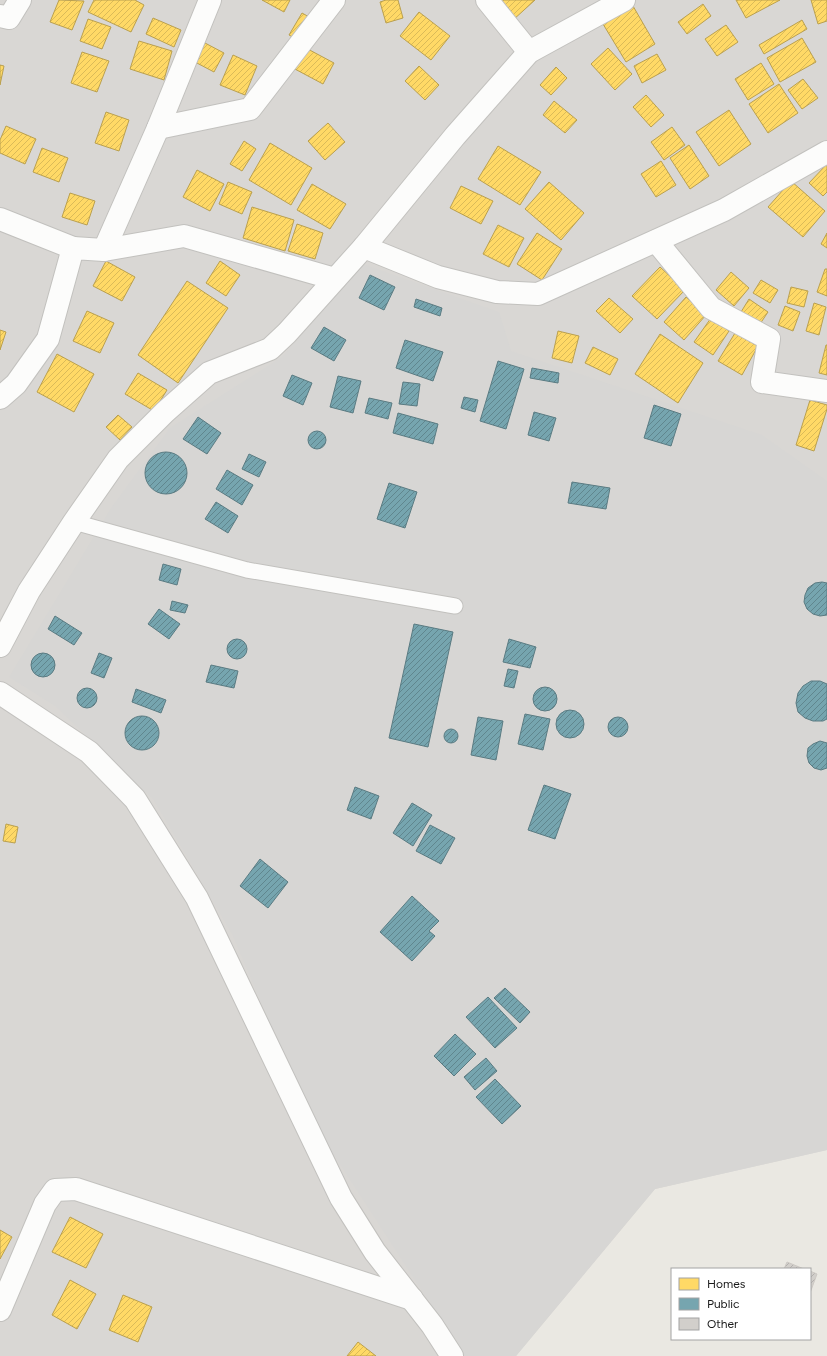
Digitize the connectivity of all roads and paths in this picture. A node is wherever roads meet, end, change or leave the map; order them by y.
1 (20, 0) edge
2 (210, 0) edge
3 (334, 0) edge
4 (487, 0) edge
5 (624, 0) edge
6 (0, 16) edge
7 (530, 52) junction
8 (158, 128) junction
9 (827, 152) edge
10 (0, 219) edge
11 (656, 241) junction
12 (364, 247) junction
13 (73, 248) junction
14 (104, 250) junction
15 (335, 279) junction
16 (827, 391) edge
17 (0, 398) edge
18 (74, 522) junction
19 (455, 606) dead end
20 (0, 646) edge
21 (0, 693) edge
22 (412, 1299) junction
23 (1, 1307) edge
24 (452, 1356) edge

1 - 6 street
2 - 8 street
3 - 8 street
4 - 7 street
5 - 7 street
7 - 12 street
8 - 14 street
9 - 11 street
10 - 13 street
11 - 12 street
11 - 16 street
12 - 15 street
13 - 14 street
13 - 17 street
14 - 15 street
15 - 18 street
18 - 19 lane
18 - 20 street
21 - 22 street
22 - 23 street
22 - 24 street

